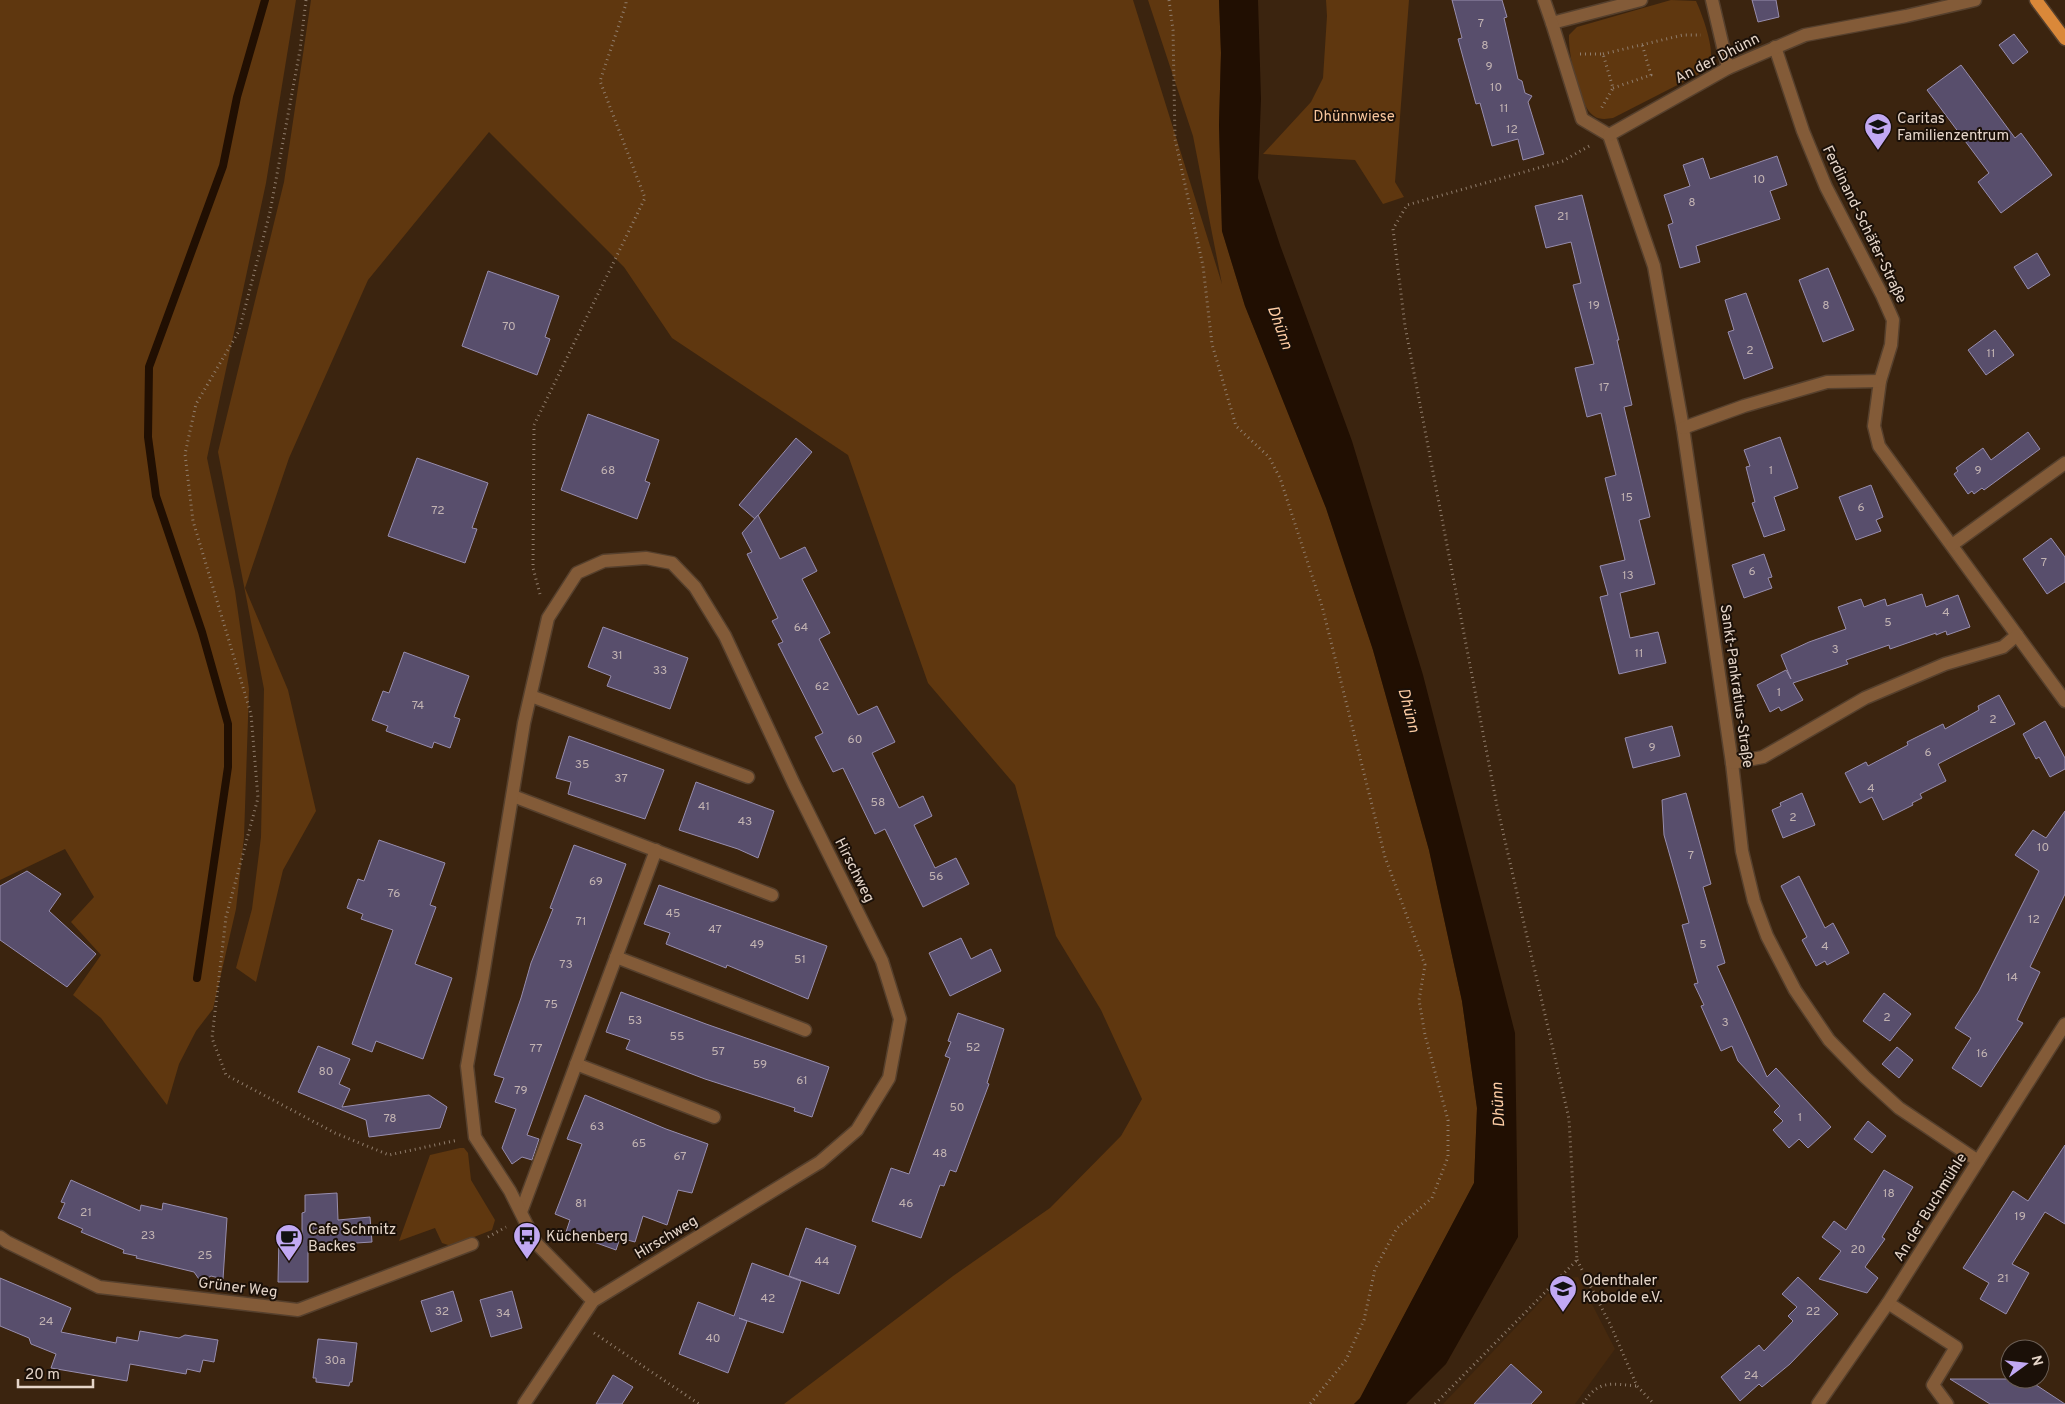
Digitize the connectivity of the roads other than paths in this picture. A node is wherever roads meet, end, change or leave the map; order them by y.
1 (1544, 0) edge
2 (1641, 0) edge
3 (1712, 0) edge
4 (1976, 0) edge
5 (2036, 0) edge
6 (1552, 23) junction
7 (2065, 40) edge
8 (1775, 47) junction
9 (1728, 68) junction
10 (1609, 135) junction
11 (1880, 381) junction
12 (1683, 428) junction
13 (2065, 463) edge
14 (1952, 545) junction
15 (2017, 635) junction
16 (531, 696) junction
17 (2065, 701) edge
18 (1732, 763) junction
19 (748, 777) dead end
20 (513, 796) junction
21 (656, 850) junction
22 (772, 895) dead end
23 (616, 957) junction
24 (2065, 1024) edge
25 (805, 1030) dead end
26 (576, 1064) junction
27 (714, 1117) dead end
28 (1978, 1161) junction
29 (521, 1212) junction
30 (0, 1237) edge
31 (472, 1244) road end
32 (593, 1301) junction
33 (1888, 1303) junction
34 (524, 1404) edge
35 (1818, 1404) edge
36 (1947, 1404) edge

1 - 6 street
2 - 6 street
3 - 9 street
4 - 8 street, An der Dhünn
5 - 7 main road
6 - 10 street
8 - 9 street, An der Dhünn
8 - 11 street, Ferdinand-Schäfer-Straße
9 - 10 street, An der Dhünn
10 - 12 street, Sankt-Pankratius-Straße
11 - 12 street
11 - 14 street, Ferdinand-Schäfer-Straße
12 - 18 street, Sankt-Pankratius-Straße
13 - 14 street
14 - 15 street, Ferdinand-Schäfer-Straße
15 - 17 street, Ferdinand-Schäfer-Straße
15 - 18 street
16 - 19 street
16 - 20 street, Hirschweg
16 - 32 street, Hirschweg
18 - 28 street, Sankt-Pankratius-Straße
20 - 21 street
20 - 29 street, Hirschweg
21 - 22 street
21 - 23 street
23 - 25 street
23 - 26 street
24 - 28 street, An der Buchmühle
26 - 27 street
26 - 29 street
28 - 33 street, An der Buchmühle
29 - 32 street, Hirschweg
30 - 31 street, Grüner Weg
32 - 34 street, Hirschweg
33 - 35 street, An der Buchmühle
33 - 36 street

